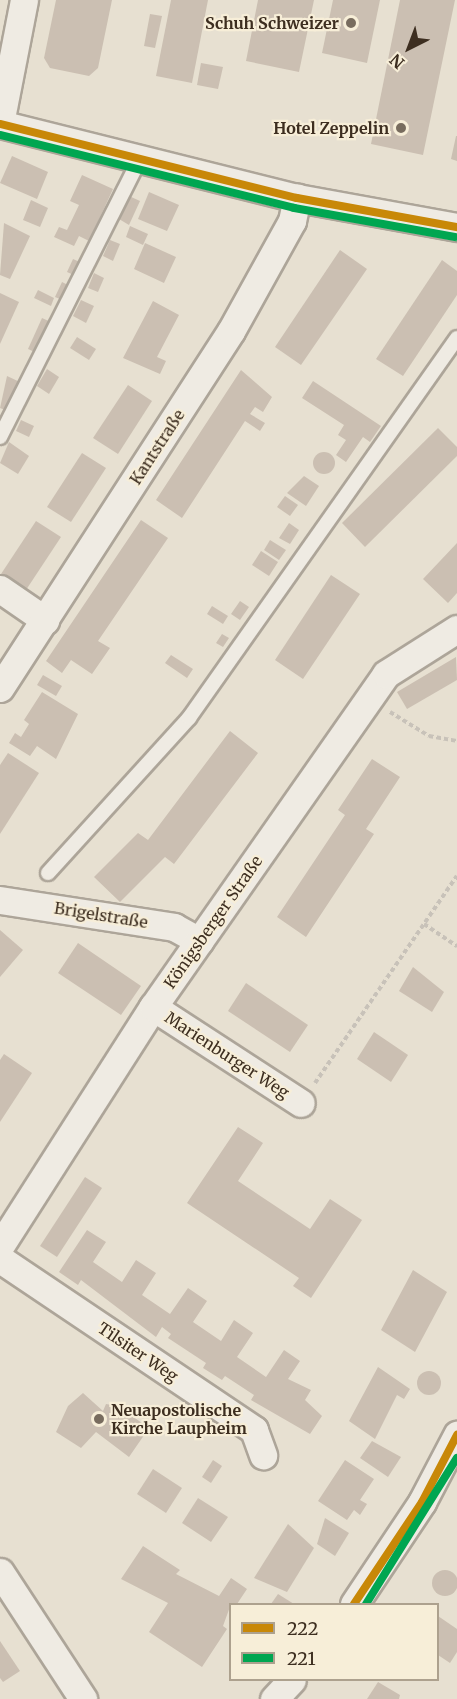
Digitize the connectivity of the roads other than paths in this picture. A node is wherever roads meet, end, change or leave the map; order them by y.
1 (24, 0) edge
2 (140, 159) junction
3 (297, 198) junction
4 (457, 227) edge
5 (457, 338) edge
6 (0, 437) edge
7 (0, 590) edge
8 (45, 620) junction
9 (457, 629) edge
10 (0, 688) edge
11 (48, 873) dead end
12 (0, 900) edge
13 (199, 941) junction
14 (153, 1007) junction
15 (301, 1103) road end
16 (0, 1246) edge
17 (0, 1259) edge
18 (457, 1435) edge
19 (263, 1455) dead end
20 (0, 1572) edge
21 (355, 1603) edge
22 (291, 1681) edge
23 (83, 1699) edge
24 (274, 1699) edge

1 - 2 street
2 - 3 street
2 - 6 lane
3 - 4 street
3 - 8 street, Kantstraße
5 - 11 lane
7 - 8 street
8 - 10 street, Kantstraße
9 - 13 street, Königsberger Straße
12 - 13 street, Brigelstraße
13 - 14 street, Königsberger Straße
14 - 15 street, Marienburger Weg
14 - 16 street, Königsberger Straße
17 - 19 street, Tilsiter Weg
18 - 21 street
20 - 23 street
22 - 24 street

